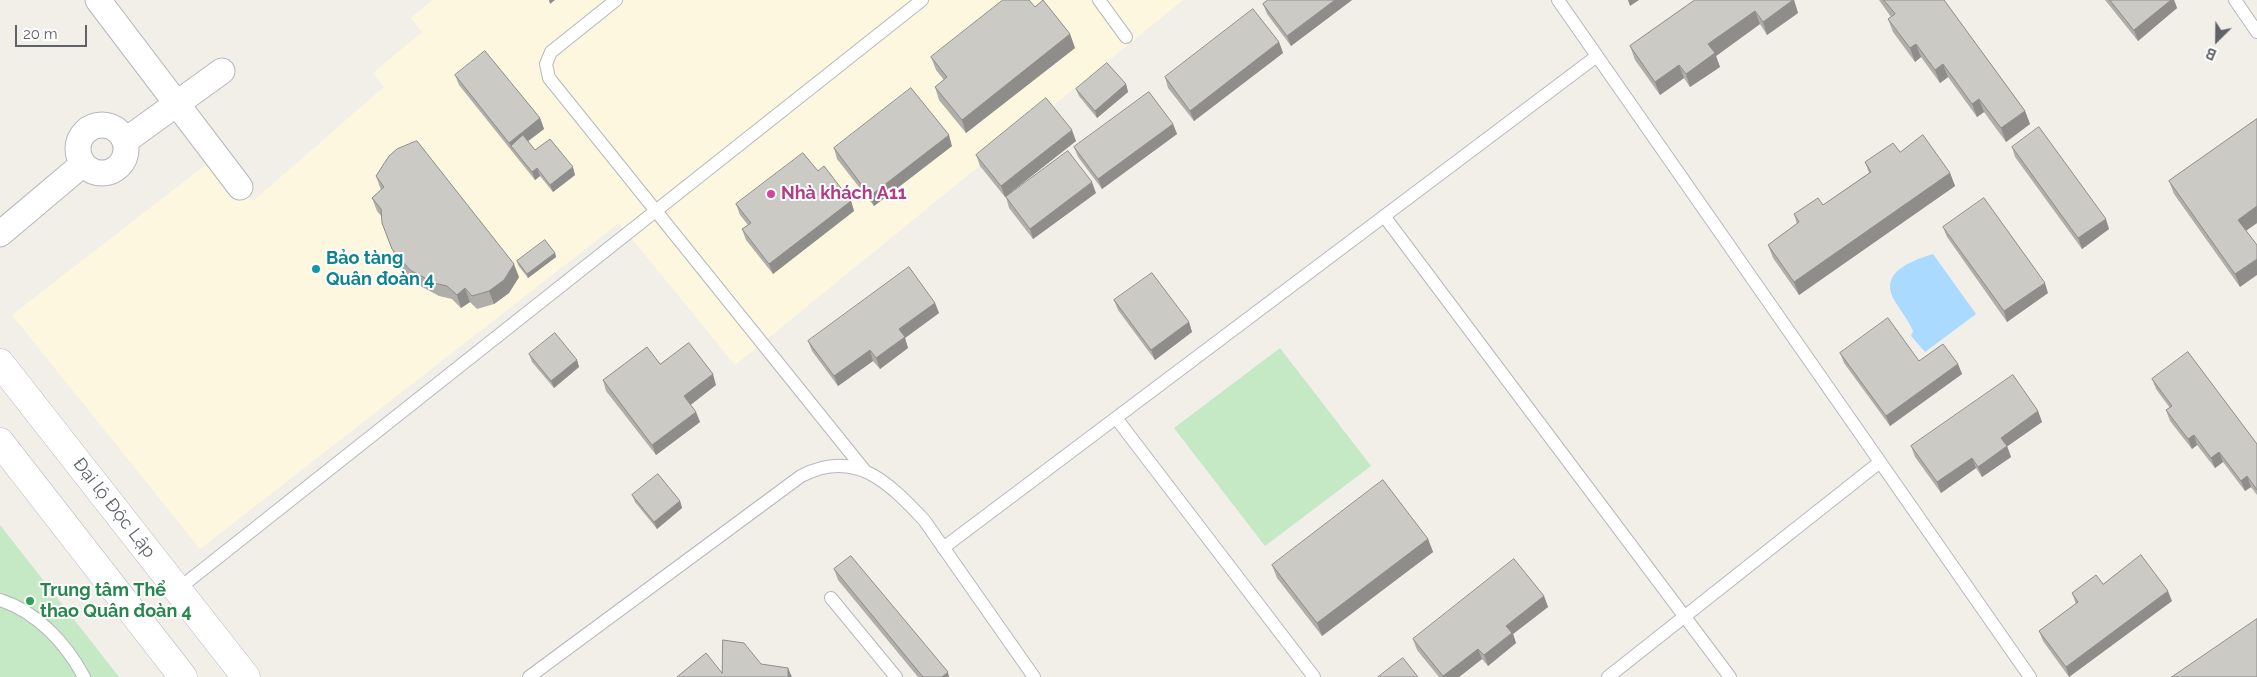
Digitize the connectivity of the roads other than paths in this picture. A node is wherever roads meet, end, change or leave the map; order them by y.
1 (98, 0) edge
2 (616, 0) edge
3 (922, 0) edge
4 (1099, 0) edge
5 (1558, 0) edge
6 (2235, 0) edge
7 (2257, 32) edge
8 (1126, 37) dead end
9 (1597, 56) junction
10 (222, 71) dead end
11 (177, 103) junction
12 (124, 141) junction
13 (84, 164) junction
14 (240, 187) dead end
15 (656, 210) junction
16 (1384, 216) junction
17 (0, 234) edge
18 (0, 363) edge
19 (1116, 418) junction
20 (0, 442) edge
21 (1880, 462) junction
22 (865, 471) junction
23 (943, 548) junction
24 (177, 590) junction
25 (831, 598) dead end
26 (0, 600) edge
27 (1684, 616) junction
28 (175, 673) edge
29 (544, 673) edge
30 (84, 677) edge
31 (246, 677) edge
32 (529, 677) edge
33 (896, 677) edge
34 (1034, 677) edge
35 (1314, 677) edge
36 (1608, 677) edge
37 (1730, 677) edge
38 (2030, 677) edge

1 - 11 street
2 - 15 lane
3 - 15 lane
4 - 8 lane
5 - 9 lane
6 - 7 lane
9 - 16 lane
9 - 21 lane
10 - 11 street
11 - 12 street
11 - 14 street
12 - 13 street
12 - 13 street
13 - 17 street
15 - 22 lane
15 - 24 lane
16 - 19 lane
16 - 27 lane
18 - 24 main road, Đại lộ Độc Lập
19 - 23 lane
19 - 35 lane
20 - 28 main road
21 - 27 lane
21 - 38 lane
22 - 23 lane
22 - 29 lane
23 - 34 lane
24 - 31 main road, Đại lộ Độc Lập
25 - 33 lane
26 - 30 lane
27 - 36 lane
27 - 37 lane
29 - 32 lane

